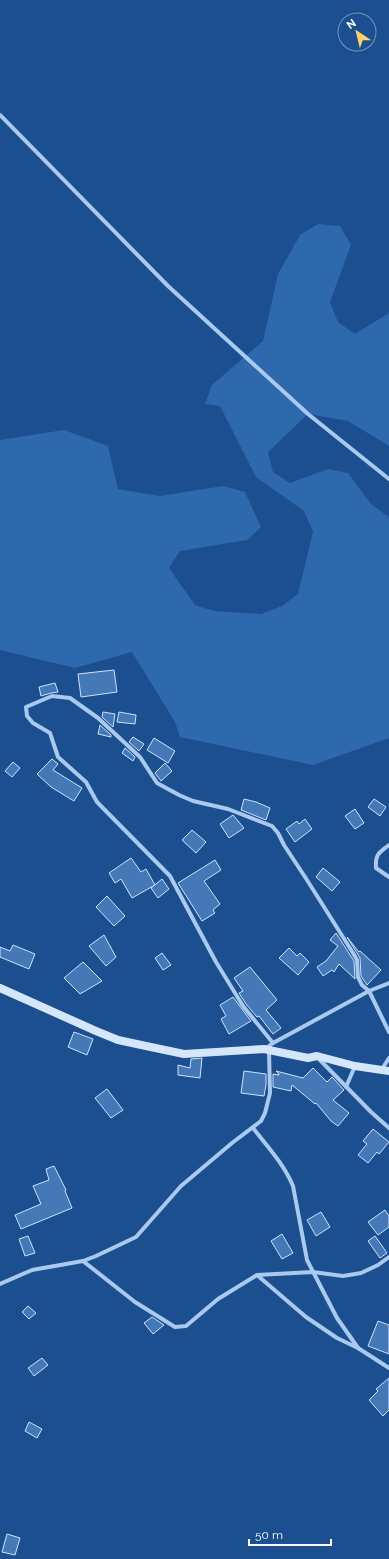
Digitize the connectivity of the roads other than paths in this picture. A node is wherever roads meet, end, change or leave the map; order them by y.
1 (0, 115) edge
2 (389, 479) edge
3 (389, 845) edge
4 (389, 877) edge
5 (389, 983) edge
6 (0, 988) edge
7 (368, 991) junction
8 (389, 1032) edge
9 (269, 1048) junction
10 (316, 1056) junction
11 (389, 1058) edge
12 (355, 1066) junction
13 (386, 1070) edge
14 (346, 1087) junction
15 (253, 1128) junction
16 (389, 1128) edge
17 (389, 1257) edge
18 (83, 1261) junction
19 (313, 1272) junction
20 (257, 1275) junction
21 (0, 1284) edge
22 (358, 1348) junction
23 (389, 1368) edge

1 - 2 street
3 - 4 street
5 - 7 street
6 - 9 main road
7 - 8 street
7 - 9 street
7 - 9 street
9 - 10 main road
9 - 15 street
10 - 12 main road
10 - 14 street
11 - 13 street
12 - 13 main road
12 - 14 street
14 - 16 street
15 - 18 street
15 - 19 street
17 - 19 street
18 - 20 street
18 - 21 street
19 - 20 street
19 - 22 street
20 - 22 street
22 - 23 street

